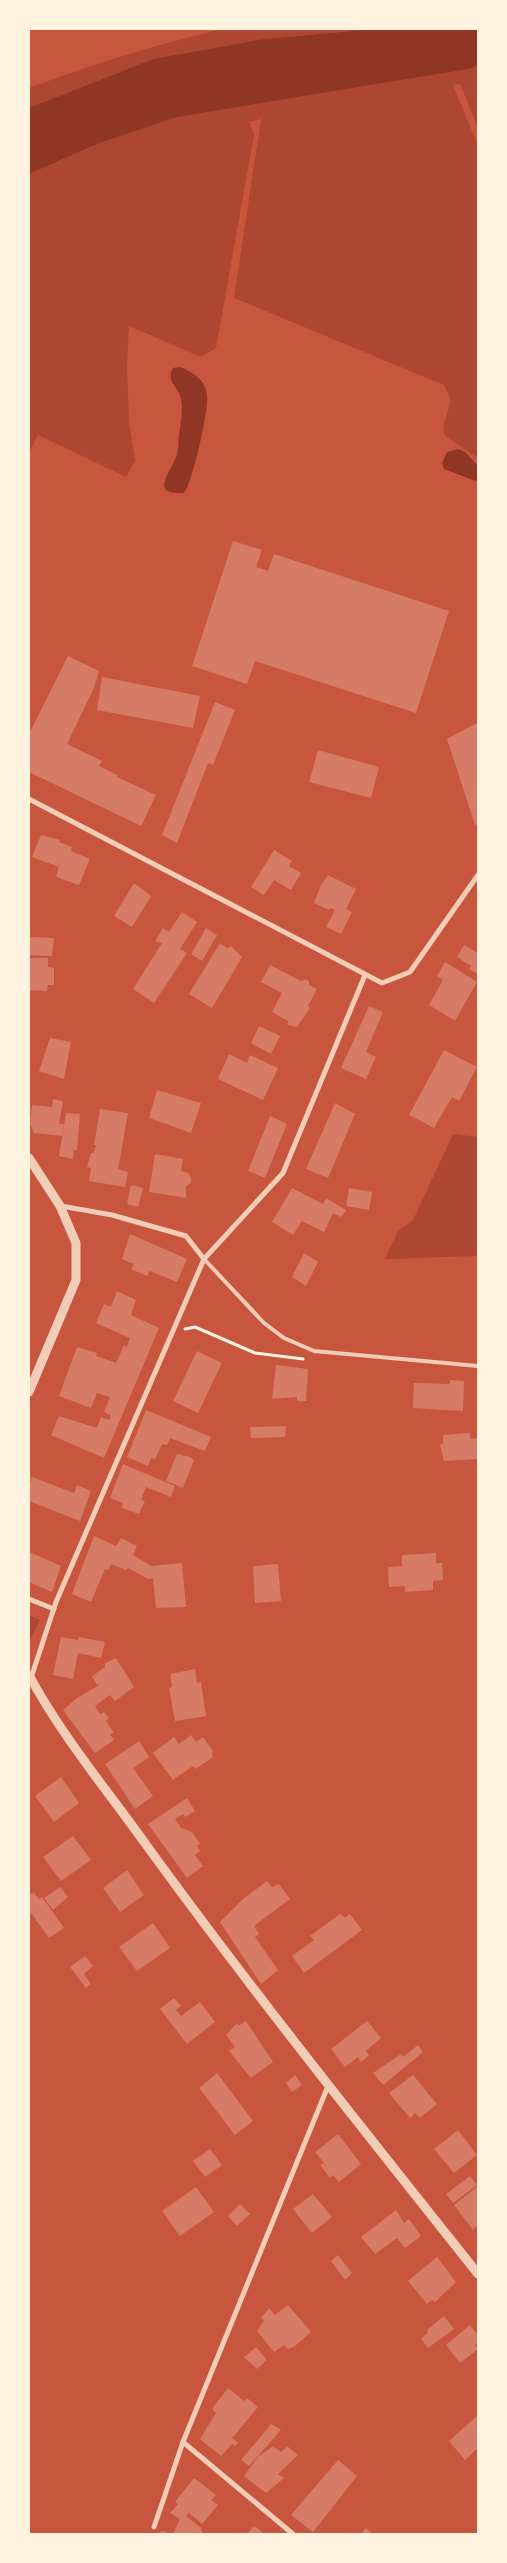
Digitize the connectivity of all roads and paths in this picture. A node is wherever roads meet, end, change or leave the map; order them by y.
1 (29, 799) edge
2 (478, 875) edge
3 (364, 975) junction
4 (29, 1158) edge
5 (60, 1206) junction
6 (204, 1258) junction
7 (175, 1325) junction
8 (314, 1351) junction
9 (478, 1366) edge
10 (29, 1392) edge
11 (29, 1599) edge
12 (54, 1609) junction
13 (30, 1677) edge
14 (328, 2086) junction
15 (478, 2274) edge
16 (183, 2442) junction
17 (154, 2527) dead end
18 (294, 2534) edge

1 - 3 street
2 - 3 street
3 - 6 street
4 - 5 street
5 - 6 street
5 - 10 street
6 - 7 street
6 - 8 lane
7 - 8 path
7 - 12 street
8 - 9 lane
11 - 12 street
12 - 13 street
13 - 14 street
14 - 15 street
14 - 16 street
16 - 17 street
16 - 18 street

